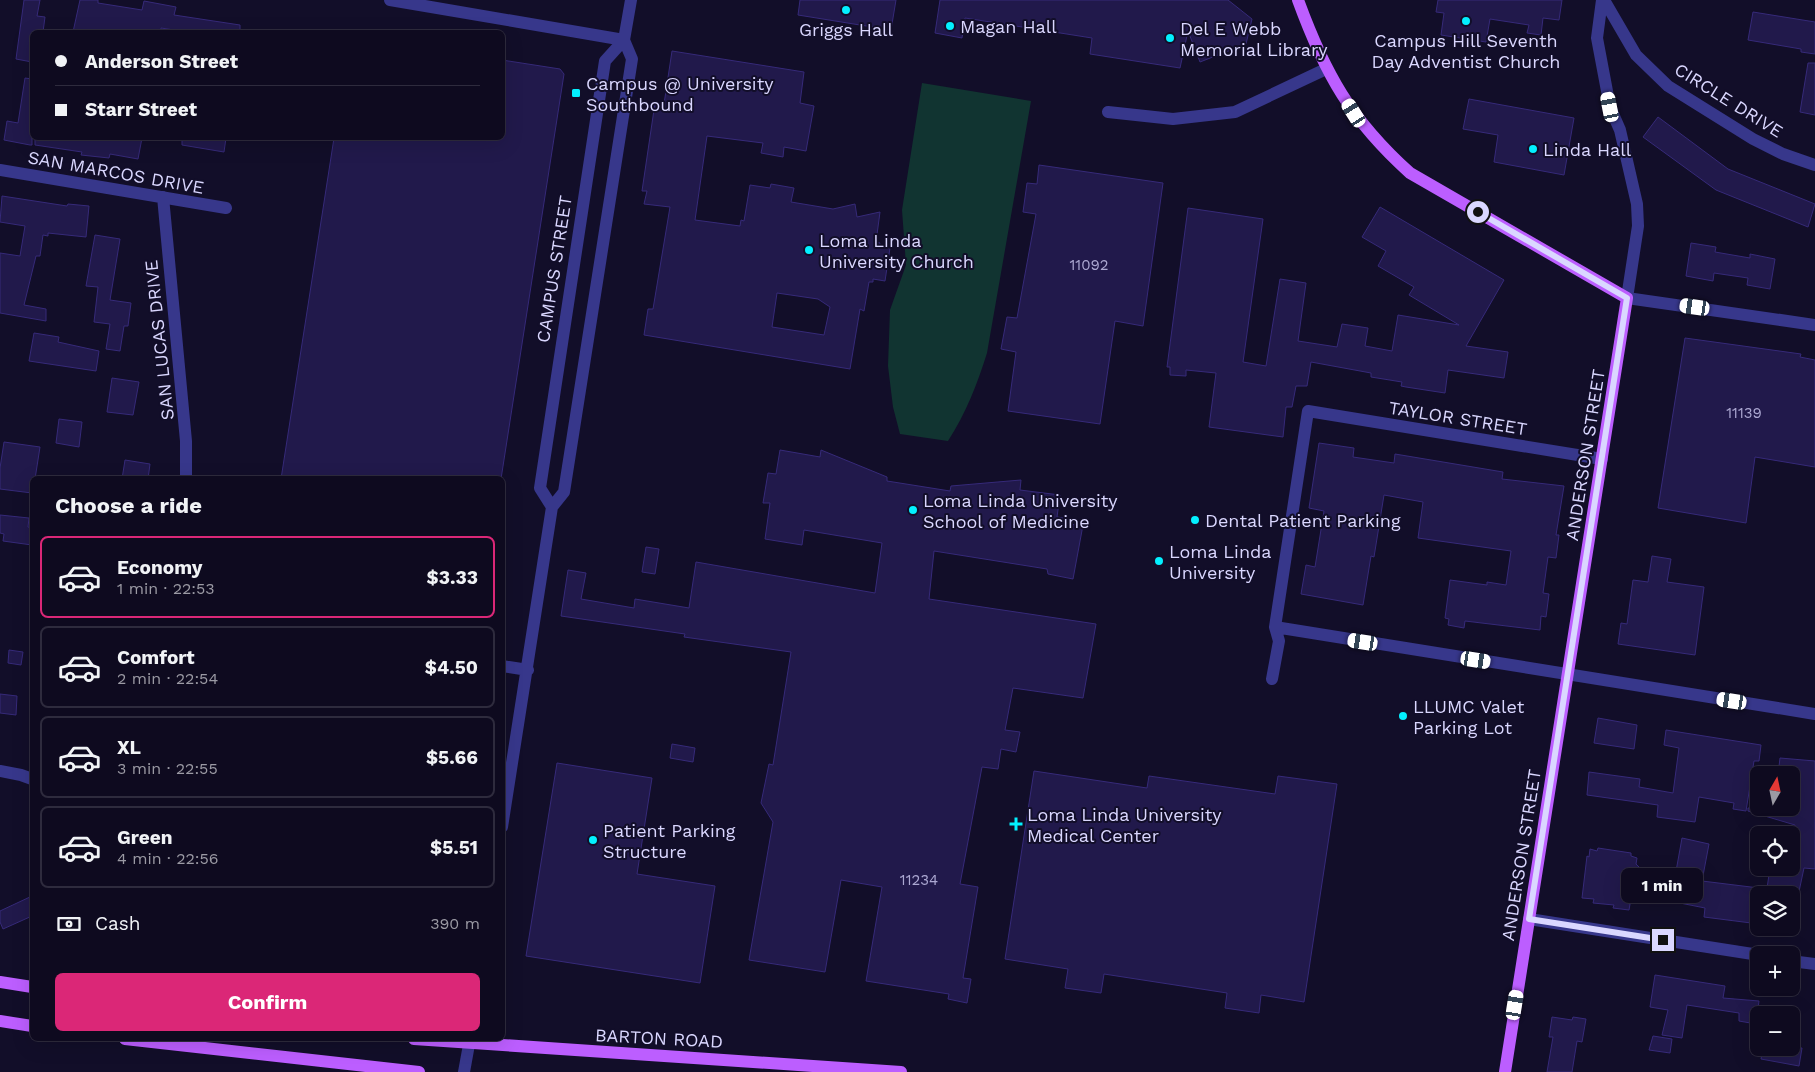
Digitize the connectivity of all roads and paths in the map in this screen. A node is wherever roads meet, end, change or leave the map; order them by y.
1 (390, 0) edge
2 (630, 0) edge
3 (1298, 0) edge
4 (1603, 0) edge
5 (624, 40) junction
6 (1326, 69) junction
7 (1108, 112) dead end
8 (1815, 165) edge
9 (0, 170) edge
10 (162, 197) junction
11 (226, 208) dead end
12 (1627, 298) junction
13 (1815, 325) edge
14 (1602, 459) junction
15 (186, 476) edge
16 (552, 506) junction
17 (1274, 627) junction
18 (505, 666) edge
19 (528, 670) junction
20 (1568, 675) junction
21 (1272, 679) dead end
22 (1815, 714) edge
23 (0, 772) edge
24 (30, 779) edge
25 (505, 811) edge
26 (1529, 919) junction
27 (1750, 955) edge
28 (1800, 962) edge
29 (1815, 964) edge
30 (0, 982) edge
31 (30, 987) edge
32 (0, 1021) edge
33 (30, 1026) edge
34 (143, 1041) edge
35 (470, 1041) edge
36 (419, 1072) edge
37 (464, 1072) edge
38 (901, 1072) edge
39 (1505, 1072) edge

1 - 5 street
2 - 5 street
3 - 6 main road
4 - 8 street, CIRCLE DRIVE
4 - 12 street
5 - 16 street
5 - 16 street, CAMPUS STREET
6 - 7 street
6 - 12 main road
9 - 10 street, SAN MARCOS DRIVE
10 - 11 street, SAN MARCOS DRIVE
10 - 15 street, SAN LUCAS DRIVE
12 - 13 street
12 - 14 main road, ANDERSON STREET
14 - 17 street, TAYLOR STREET
14 - 20 main road, ANDERSON STREET
16 - 19 street
17 - 20 street
17 - 21 street
18 - 19 street
19 - 25 street
20 - 22 street
20 - 26 main road, ANDERSON STREET
23 - 24 street
26 - 27 street
26 - 39 main road, ANDERSON STREET
28 - 29 street
30 - 31 main road
32 - 33 main road
34 - 36 main road
35 - 37 street
35 - 38 main road, BARTON ROAD

